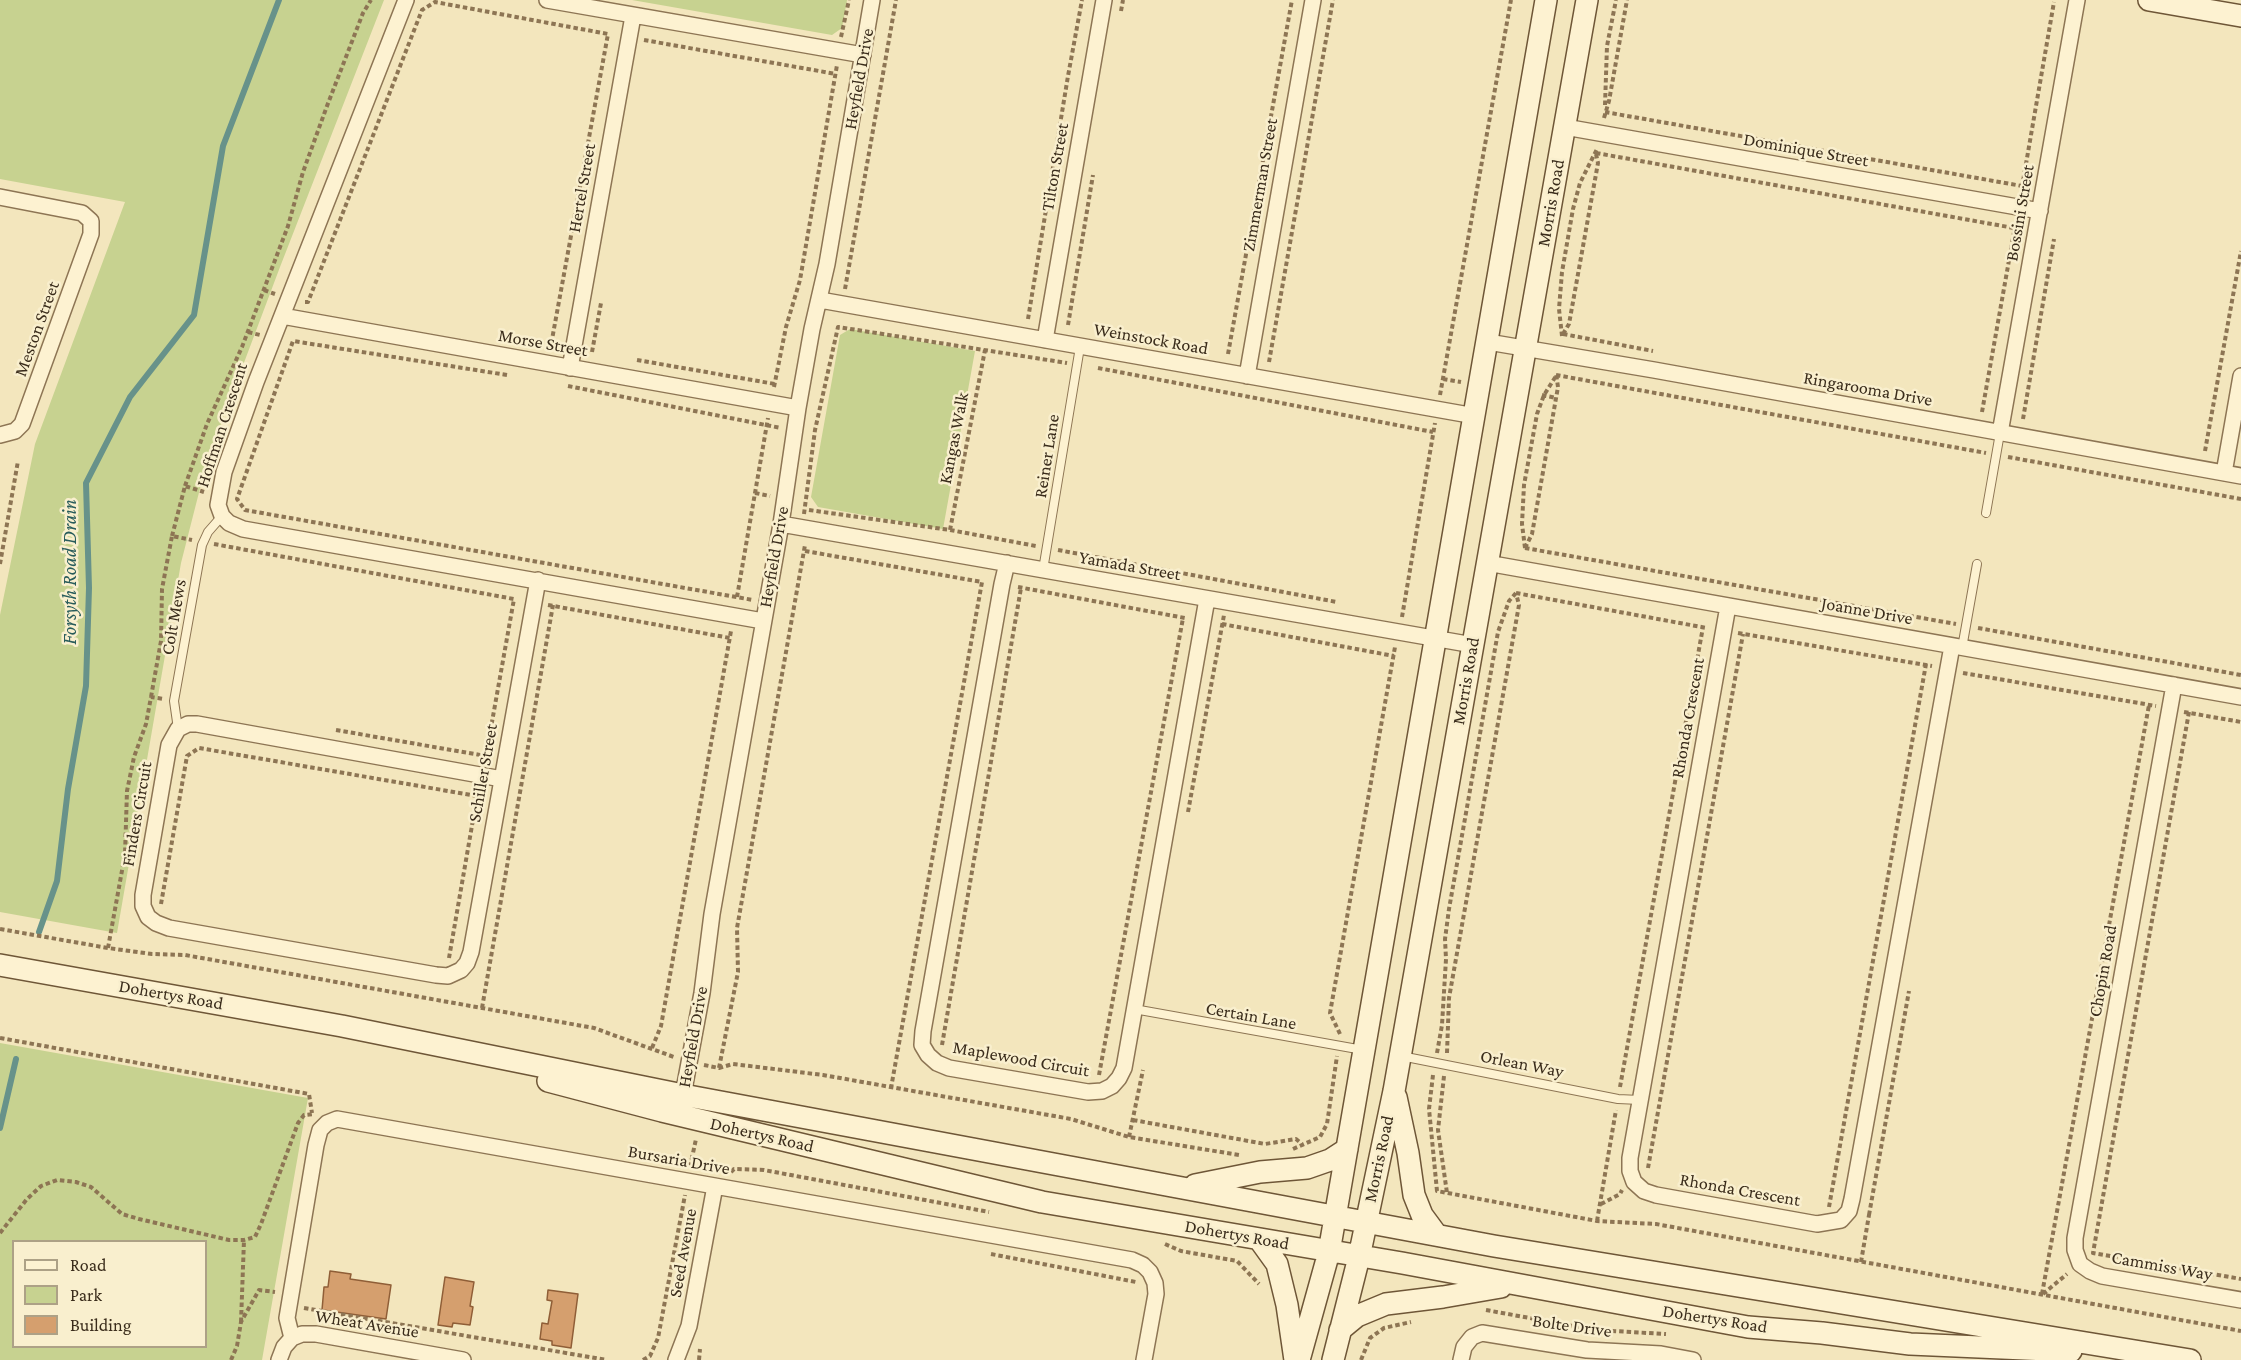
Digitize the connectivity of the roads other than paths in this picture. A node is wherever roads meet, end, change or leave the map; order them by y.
1 (406, 0) edge
2 (547, 0) edge
3 (872, 0) edge
4 (1104, 0) edge
5 (1313, 0) edge
6 (1546, 0) edge
7 (1587, 0) edge
8 (2077, 0) edge
9 (2149, 0) edge
10 (633, 16) junction
11 (2241, 16) edge
12 (862, 55) junction
13 (1565, 127) junction
14 (0, 197) edge
15 (2040, 211) junction
16 (820, 300) junction
17 (282, 316) junction
18 (1045, 340) junction
19 (1488, 342) junction
20 (1080, 346) junction
21 (1525, 349) junction
22 (570, 368) junction
23 (1247, 376) junction
24 (2241, 376) edge
25 (798, 408) junction
26 (1475, 416) junction
27 (2000, 433) junction
28 (0, 435) edge
29 (2224, 473) junction
30 (2241, 476) edge
31 (1986, 513) dead end
32 (222, 516) junction
33 (781, 524) junction
34 (1007, 563) junction
35 (1487, 563) junction
36 (1977, 564) dead end
37 (1043, 570) junction
38 (538, 580) junction
39 (1207, 599) junction
40 (1728, 606) junction
41 (763, 621) junction
42 (1436, 639) junction
43 (1473, 645) junction
44 (1957, 647) junction
45 (2174, 685) junction
46 (2241, 698) edge
47 (178, 729) junction
48 (502, 779) junction
49 (0, 965) edge
50 (461, 970) joint
51 (1134, 1009) junction
52 (1363, 1050) junction
53 (1399, 1056) junction
54 (1394, 1091) junction
55 (1640, 1100) junction
56 (681, 1105) junction
57 (1347, 1149) junction
58 (715, 1186) junction
59 (1185, 1187) junction
60 (1334, 1217) junction
61 (1366, 1223) junction
62 (1436, 1234) junction
63 (1259, 1239) junction
64 (1329, 1252) junction
65 (1359, 1257) junction
66 (2080, 1264) joint
67 (1514, 1285) junction
68 (2241, 1300) edge
69 (689, 1326) junction
70 (1340, 1330) junction
71 (292, 1338) junction
72 (2147, 1352) junction
73 (279, 1360) edge
74 (463, 1360) edge
75 (676, 1360) edge
76 (690, 1360) edge
77 (1144, 1360) edge
78 (1297, 1360) edge
79 (1333, 1360) edge
80 (1461, 1360) edge
81 (1693, 1360) edge
82 (2190, 1360) edge

1 - 17 street, Hoffman Crescent
2 - 10 street
3 - 12 street, Heyfield Drive
4 - 18 street, Tilton Street
5 - 23 street, Zimmerman Street
6 - 19 main road, Morris Road
7 - 13 main road, Morris Road
8 - 15 street, Bossini Street
9 - 11 main road
10 - 12 street
10 - 22 street, Hertel Street
12 - 16 street, Heyfield Drive
13 - 15 street, Dominique Street
13 - 21 main road, Morris Road
14 - 28 street, Meston Street
15 - 27 street, Bossini Street
16 - 18 street, Weinstock Road
16 - 25 street, Heyfield Drive
17 - 22 street, Morse Street
17 - 32 street, Hoffman Crescent
18 - 20 street, Weinstock Road
19 - 21 street, Ringarooma Drive
19 - 26 main road, Morris Road
20 - 23 street, Weinstock Road
20 - 37 lane, Reiner Lane
21 - 27 street, Ringarooma Drive
21 - 35 main road, Morris Road
22 - 25 street, Morse Street
23 - 26 street, Weinstock Road
24 - 29 street
25 - 33 street, Heyfield Drive
26 - 42 main road, Morris Road
27 - 29 street, Ringarooma Drive
27 - 31 lane
29 - 30 street, Ringarooma Drive
32 - 38 street
32 - 47 lane, Colt Mews
33 - 34 street, Yamada Street
33 - 41 street, Heyfield Drive
34 - 37 street, Yamada Street
34 - 51 street, Maplewood Circuit
35 - 40 street, Joanne Drive
35 - 43 main road, Morris Road
36 - 44 lane
37 - 39 street, Yamada Street
38 - 41 street
38 - 48 street, Schiller Street
39 - 42 street, Yamada Street
39 - 51 street, Maplewood Circuit
40 - 44 street, Joanne Drive
40 - 55 street, Rhonda Crescent
41 - 56 street, Heyfield Drive
42 - 43 street, Yamada Street
42 - 52 main road, Morris Road
43 - 53 main road, Morris Road
44 - 45 street, Joanne Drive
44 - 55 street, Rhonda Crescent
45 - 46 street, Joanne Drive
45 - 66 street, Chopin Road
47 - 48 street
47 - 50 street, Finders Circuit
48 - 50 street, Schiller Street
49 - 56 main road, Dohertys Road
51 - 52 lane, Certain Lane
52 - 57 main road, Morris Road
53 - 54 main road, Morris Road
53 - 55 lane, Orlean Way
54 - 61 main road, Morris Road
54 - 62 main road
56 - 59 main road, Dohertys Road
56 - 63 main road, Dohertys Road
57 - 59 main road
57 - 60 main road, Morris Road
58 - 69 street, Seed Avenue
58 - 71 street, Bursaria Drive
58 - 77 street, Bursaria Drive
59 - 60 main road, Dohertys Road
60 - 61 main road, Dohertys Road
60 - 64 main road, Morris Road
61 - 62 main road, Dohertys Road
61 - 65 main road, Morris Road
62 - 72 main road, Dohertys Road
63 - 64 main road, Dohertys Road
63 - 78 main road
64 - 65 main road, Dohertys Road
64 - 78 main road, Morris Road
65 - 67 main road, Dohertys Road
65 - 70 main road, Morris Road
66 - 68 street, Cammiss Way
67 - 70 main road
67 - 72 main road, Dohertys Road
69 - 75 street, Seed Avenue
69 - 76 street, Seed Avenue
70 - 79 main road, Morris Road
71 - 73 street, Wheat Avenue
71 - 74 street, Wheat Avenue
72 - 82 main road, Dohertys Road
80 - 81 street, Bolte Drive

